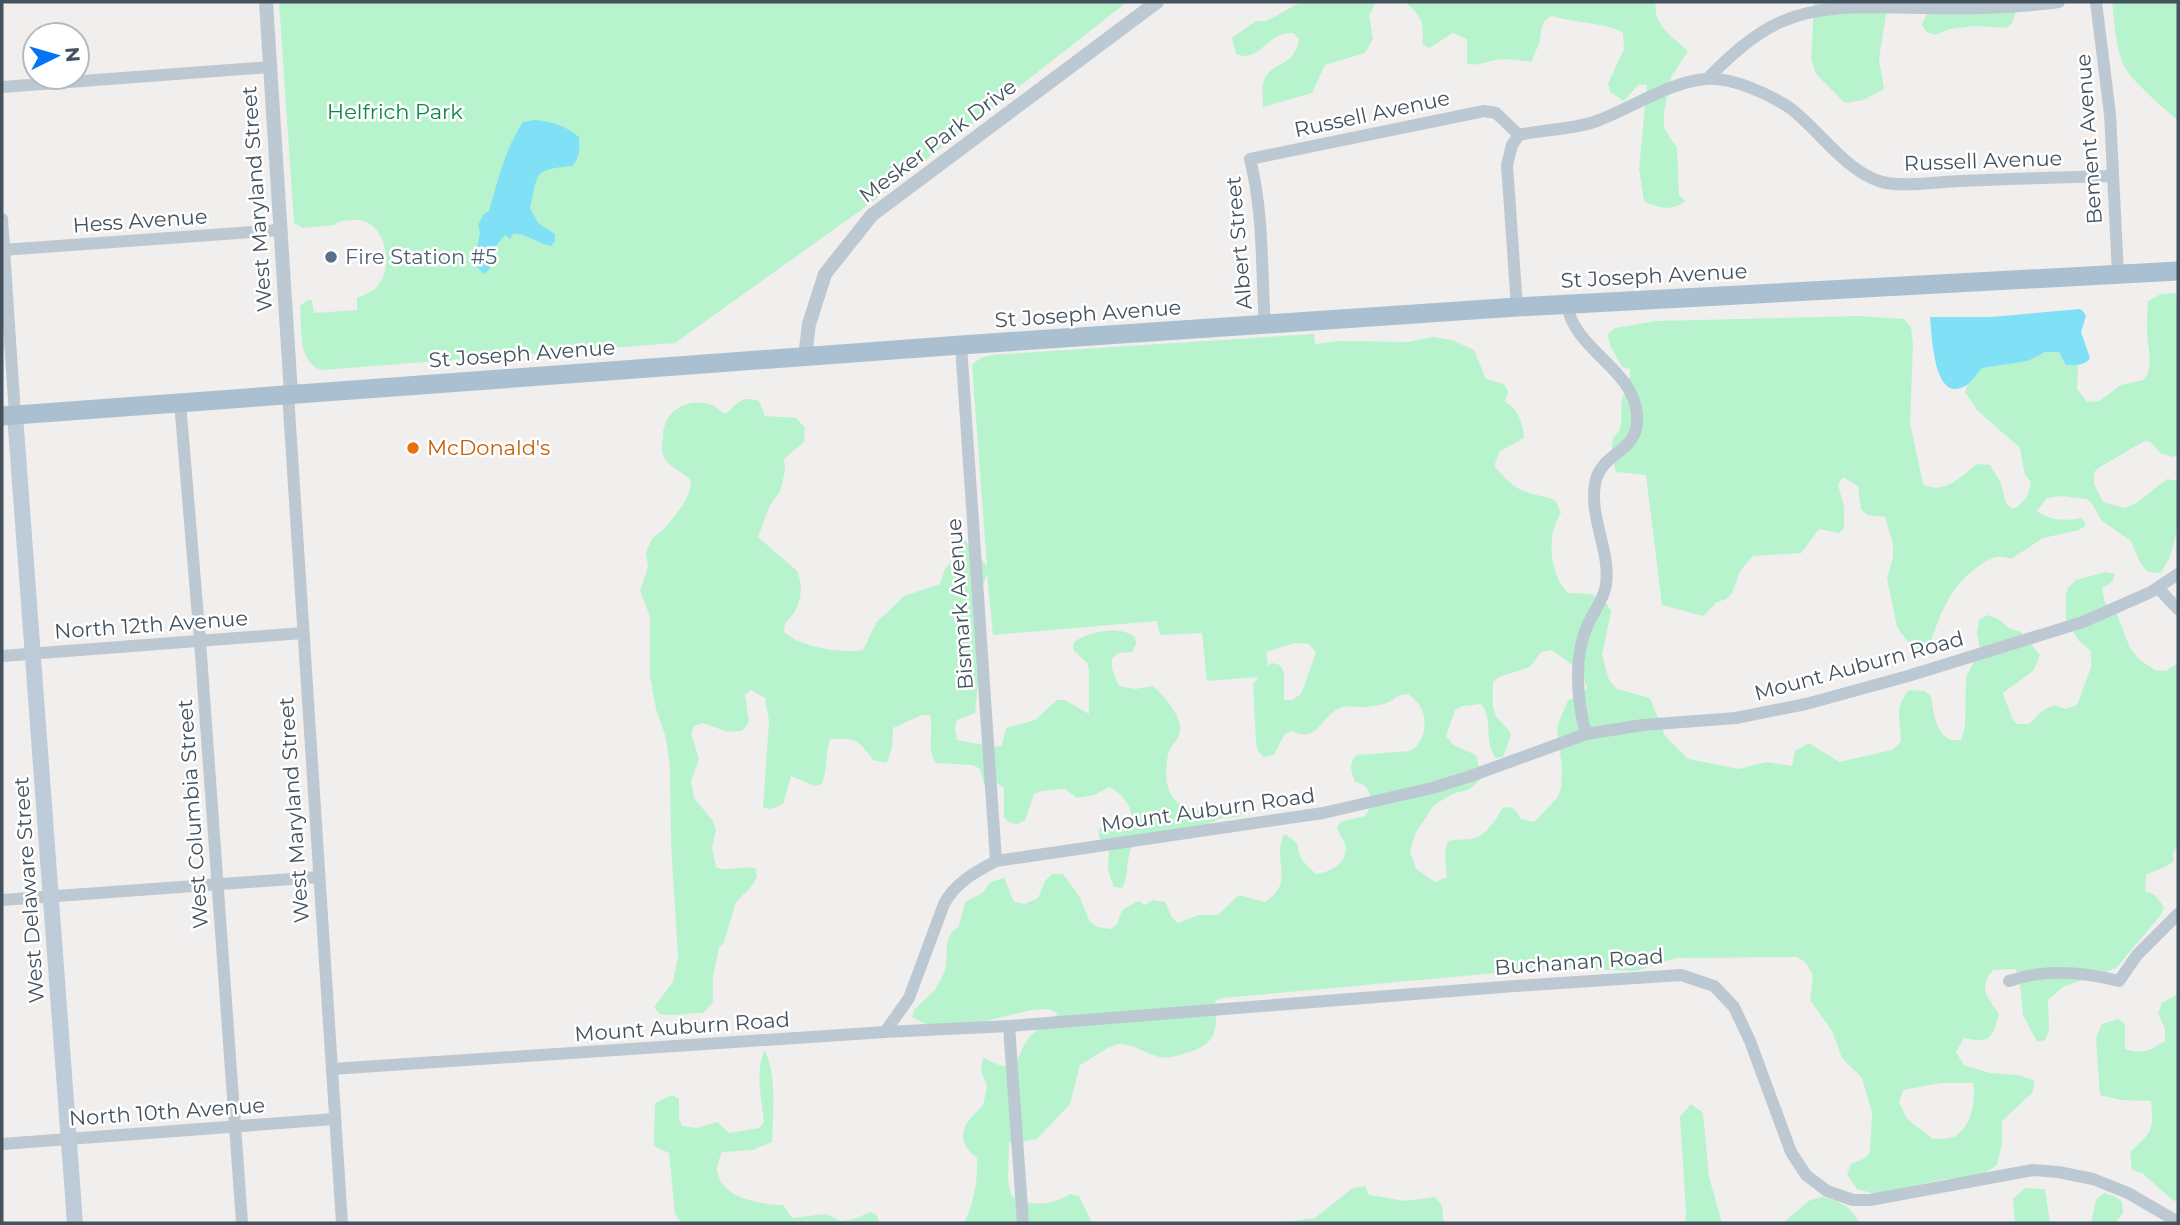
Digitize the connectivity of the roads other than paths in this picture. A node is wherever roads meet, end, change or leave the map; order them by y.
1 (265, 2) edge
2 (1157, 2) edge
3 (2059, 2) edge
4 (2096, 2) edge
5 (270, 67) junction
6 (1707, 79) junction
7 (2, 87) edge
8 (1519, 135) junction
9 (1250, 159) joint
10 (2113, 176) junction
11 (2, 219) edge
12 (280, 230) junction
13 (3, 250) edge
14 (2178, 271) edge
15 (2118, 274) junction
16 (1567, 304) junction
17 (1517, 307) junction
18 (1265, 324) junction
19 (961, 345) junction
20 (805, 357) junction
21 (290, 394) junction
22 (180, 402) junction
23 (8, 415) edge
24 (2178, 574) edge
25 (2158, 588) junction
26 (2178, 609) edge
27 (303, 633) junction
28 (200, 640) junction
29 (33, 654) junction
30 (2, 656) edge
31 (1586, 734) junction
32 (996, 861) junction
33 (319, 877) junction
34 (217, 884) junction
35 (51, 897) junction
36 (2, 900) edge
37 (2178, 914) edge
38 (2009, 981) dead end
39 (1009, 1026) junction
40 (885, 1032) junction
41 (332, 1069) junction
42 (334, 1119) junction
43 (234, 1126) junction
44 (69, 1138) junction
45 (2, 1144) edge
46 (2178, 1222) edge
47 (75, 1223) edge
48 (242, 1223) edge
49 (342, 1223) edge
50 (1023, 1223) edge

1 - 5 street, West Maryland Street
2 - 20 street, Mesker Park Drive
3 - 6 street
4 - 10 street, Bement Avenue
5 - 7 street
5 - 12 street, West Maryland Street
6 - 8 street, Russell Avenue
6 - 10 street, Russell Avenue
8 - 9 street, Russell Avenue
8 - 17 street
9 - 18 street, Albert Street
10 - 15 street, Bement Avenue
11 - 13 street, West Delaware Street
12 - 13 street, Hess Avenue
12 - 21 street, West Maryland Street
13 - 23 street, West Delaware Street
14 - 15 main road, St Joseph Avenue
15 - 16 main road, St Joseph Avenue
16 - 17 main road, St Joseph Avenue
16 - 31 street
17 - 18 main road, St Joseph Avenue
18 - 19 main road, St Joseph Avenue
19 - 20 main road, St Joseph Avenue
19 - 32 street, Bismark Avenue
20 - 21 main road, St Joseph Avenue
21 - 22 main road, St Joseph Avenue
21 - 27 street, West Maryland Street
22 - 23 main road, St Joseph Avenue
22 - 28 street, West Columbia Street
23 - 29 main road, West Delaware Street
24 - 25 street, Mount Auburn Road
25 - 26 street
25 - 31 street, Mount Auburn Road
27 - 28 street, North 12th Avenue
27 - 33 street, West Maryland Street
28 - 29 street, North 12th Avenue
28 - 34 street, West Columbia Street
29 - 30 street, North 12th Avenue
29 - 35 main road, West Delaware Street
31 - 32 street, Mount Auburn Road
32 - 40 street, Mount Auburn Road
33 - 34 street
33 - 41 street, West Maryland Street
34 - 35 street
34 - 43 street, West Columbia Street
35 - 36 street
35 - 44 main road, West Delaware Street
37 - 38 street
39 - 40 street, Buchanan Road
39 - 46 street, Buchanan Road
39 - 50 street
40 - 41 street, Mount Auburn Road
41 - 42 street, West Maryland Street
42 - 43 street, North 10th Avenue
42 - 49 street, West Maryland Street
43 - 44 street, North 10th Avenue
43 - 48 street, West Columbia Street
44 - 45 street, North 10th Avenue
44 - 47 main road, West Delaware Street

